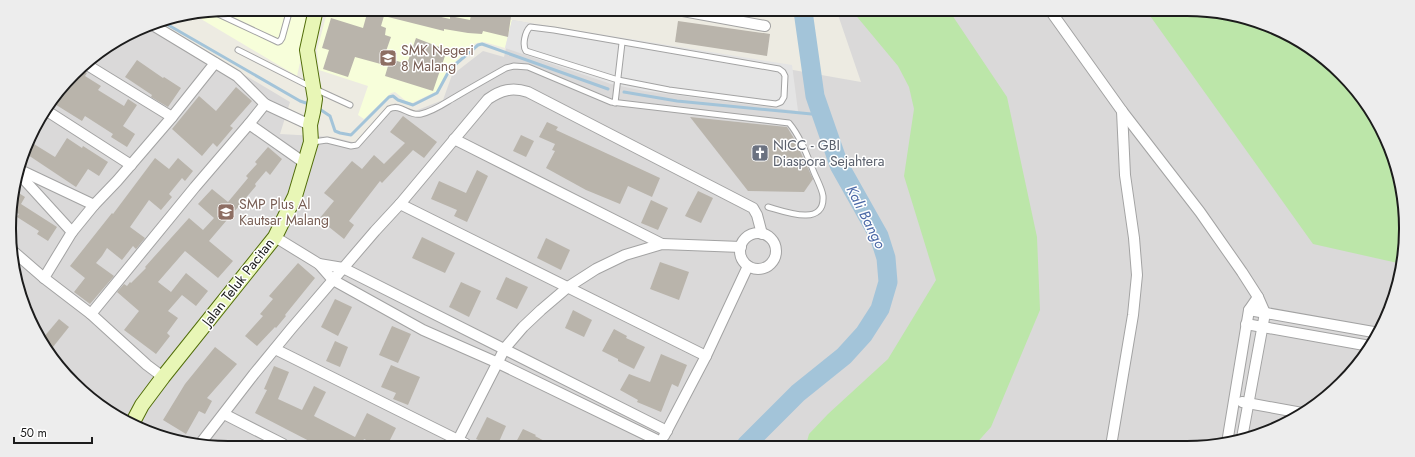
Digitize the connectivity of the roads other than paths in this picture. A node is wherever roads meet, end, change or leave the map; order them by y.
1 (223, 16) edge
2 (288, 16) edge
3 (314, 16) edge
4 (710, 16) edge
5 (1055, 16) edge
6 (765, 26) dead end
7 (157, 28) edge
8 (622, 43) junction
9 (238, 50) dead end
10 (215, 64) junction
11 (90, 67) edge
12 (618, 80) junction
13 (311, 101) junction
14 (615, 103) junction
15 (265, 104) junction
16 (350, 105) dead end
17 (1122, 111) junction
18 (50, 113) edge
19 (172, 117) junction
20 (249, 124) junction
21 (310, 125) junction
22 (454, 139) junction
23 (311, 142) junction
24 (131, 164) junction
25 (306, 164) junction
26 (24, 172) edge
27 (22, 177) edge
28 (400, 204) junction
29 (94, 205) junction
30 (768, 207) dead end
31 (72, 232) junction
32 (762, 234) junction
33 (275, 237) junction
34 (662, 244) junction
35 (741, 247) junction
36 (18, 255) edge
37 (319, 264) junction
38 (748, 266) junction
39 (343, 268) junction
40 (44, 278) junction
41 (333, 280) junction
42 (568, 287) junction
43 (1258, 297) junction
44 (1249, 310) junction
45 (1265, 313) junction
46 (91, 314) junction
47 (1246, 324) junction
48 (1262, 327) junction
49 (1372, 332) edge
50 (1364, 345) edge
51 (505, 348) junction
52 (275, 349) junction
53 (706, 356) junction
54 (498, 363) junction
55 (163, 377) junction
56 (1234, 402) junction
57 (1248, 403) junction
58 (1295, 412) edge
59 (224, 414) junction
60 (135, 419) edge
61 (666, 431) junction
62 (1243, 433) edge
63 (1228, 437) edge
64 (204, 439) edge
65 (277, 441) edge
66 (456, 441) edge
67 (461, 441) edge
68 (657, 441) edge
69 (662, 441) edge
70 (1112, 441) edge

1 - 2 lane
3 - 13 street, Jalan Teluk Pacitan
4 - 6 street
5 - 17 street
7 - 10 street
8 - 12 lane
8 - 12 lane
8 - 12 lane
9 - 13 lane
10 - 15 street
10 - 19 street
11 - 19 street
12 - 14 lane
13 - 16 lane
13 - 21 street, Jalan Teluk Pacitan
14 - 23 lane
14 - 30 lane
15 - 20 street
15 - 21 street
17 - 43 street
17 - 70 street
18 - 24 street
19 - 24 street
20 - 25 street
20 - 46 street
21 - 23 street, Jalan Teluk Pacitan
22 - 28 street
22 - 32 street
22 - 34 street
23 - 25 street, Jalan Teluk Pacitan
24 - 29 street
25 - 33 street, Jalan Teluk Pacitan
26 - 29 street
27 - 31 street
28 - 39 street
28 - 42 street
29 - 31 street
31 - 40 street
32 - 35 street
32 - 38 street
33 - 37 street
33 - 55 street, Jalan Teluk Pacitan
34 - 35 street
34 - 42 street
35 - 38 street
36 - 40 street
37 - 39 street
37 - 41 street
38 - 53 street
39 - 41 street
39 - 51 street
40 - 46 street
41 - 52 street
41 - 54 street
42 - 51 street
42 - 53 street
43 - 44 street
43 - 45 street
44 - 45 street
44 - 47 street
45 - 48 street
45 - 49 street
46 - 55 street
47 - 48 street
47 - 56 street
48 - 50 street
48 - 57 street
51 - 54 street
51 - 61 street
52 - 59 street
52 - 66 street
53 - 61 street
54 - 67 street
54 - 68 street
55 - 60 street, Jalan Teluk Pacitan
56 - 57 street
56 - 63 street
57 - 58 street
57 - 62 street
59 - 64 street
59 - 65 street
61 - 69 street

